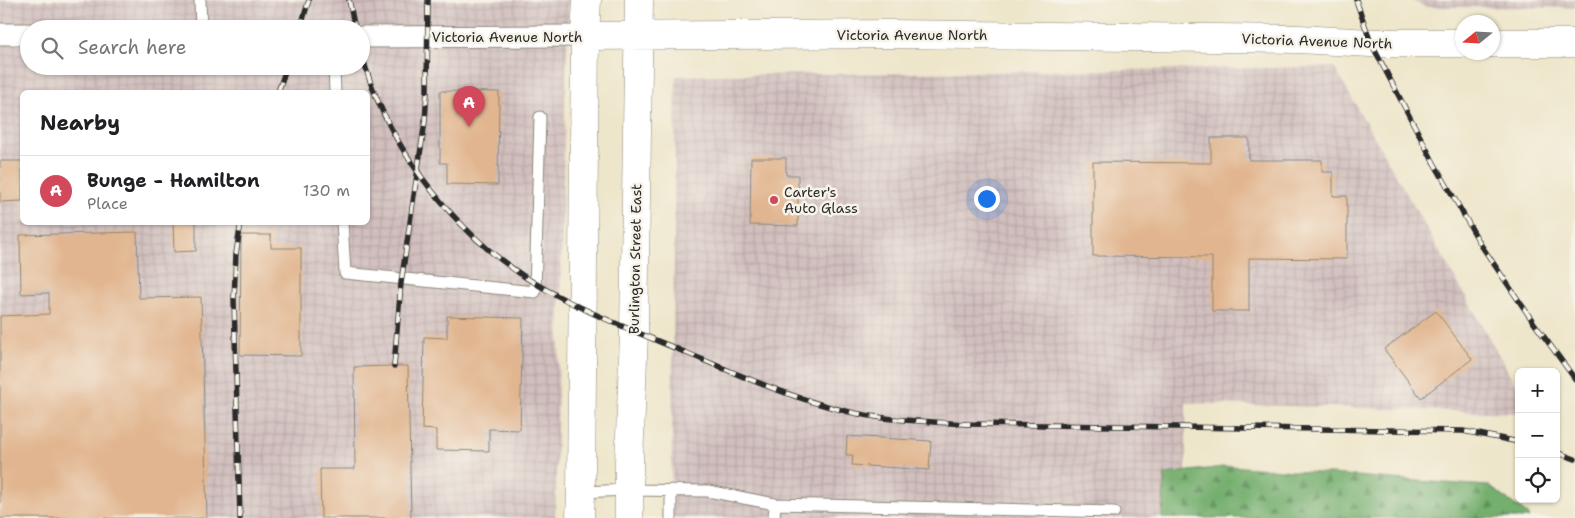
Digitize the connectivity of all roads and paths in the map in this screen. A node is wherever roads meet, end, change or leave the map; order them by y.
1 (200, 0) edge
2 (587, 0) edge
3 (639, 0) edge
4 (201, 20) edge
5 (0, 34) edge
6 (20, 34) edge
7 (585, 36) junction
8 (638, 36) junction
9 (370, 37) edge
10 (1455, 43) edge
11 (1500, 43) edge
12 (1575, 43) edge
13 (334, 75) edge
14 (335, 90) edge
15 (540, 117) dead end
16 (342, 225) edge
17 (629, 490) junction
18 (671, 490) junction
19 (775, 504) junction
20 (580, 505) edge
21 (1114, 512) dead end
22 (629, 518) edge
23 (671, 518) edge
24 (774, 518) edge

1 - 4 lane
2 - 7 main road
3 - 8 main road, Burlington Street East
5 - 6 street
7 - 8 main road, Victoria Avenue North
7 - 9 street, Victoria Avenue North
7 - 20 main road
8 - 10 main road, Victoria Avenue North
8 - 17 main road, Burlington Street East
11 - 12 main road
13 - 14 lane
15 - 16 lane
17 - 18 lane
17 - 20 lane
17 - 22 main road, Burlington Street East
18 - 19 lane
18 - 23 lane
19 - 21 lane
19 - 24 lane

